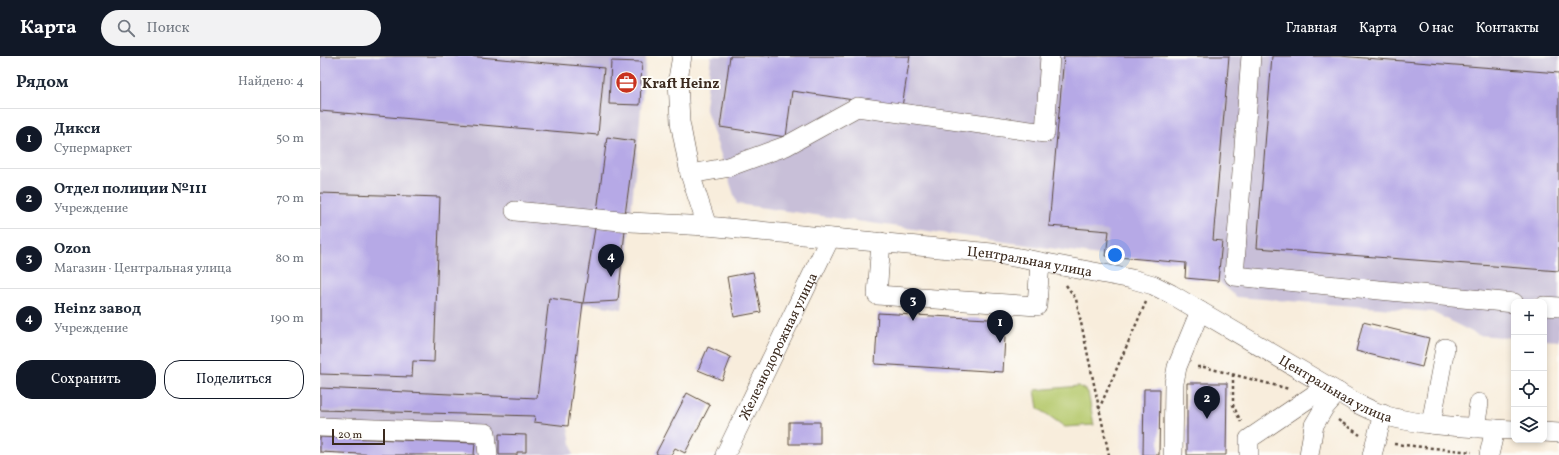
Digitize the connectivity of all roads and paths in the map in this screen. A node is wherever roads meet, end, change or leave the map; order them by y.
1 (682, 56) edge
2 (1050, 56) edge
3 (1251, 56) edge
4 (690, 174) junction
5 (515, 211) dead end
6 (707, 226) junction
7 (830, 238) junction
8 (881, 242) junction
9 (1040, 262) junction
10 (1065, 266) junction
11 (1511, 303) edge
12 (1547, 306) edge
13 (1559, 307) edge
14 (1200, 311) junction
15 (1140, 315) dead end
16 (1445, 348) dead end
17 (1233, 374) dead end
18 (1332, 389) junction
19 (1479, 403) dead end
20 (1099, 409) junction
21 (1383, 414) junction
22 (1431, 424) junction
23 (320, 427) edge
24 (1475, 428) junction
25 (1495, 429) junction
26 (1511, 430) edge
27 (1547, 432) edge
28 (1559, 434) edge
29 (1388, 444) dead end
30 (1249, 447) edge
31 (488, 455) edge
32 (725, 455) edge
33 (1109, 455) edge
34 (1173, 455) edge
35 (1310, 455) edge
36 (1372, 455) edge
37 (1489, 455) edge

1 - 4 street
2 - 4 street
3 - 11 street
4 - 6 street
5 - 6 street, Центральная улица
6 - 7 street, Центральная улица
7 - 8 street, Центральная улица
7 - 32 street, Железнодорожная улица
8 - 9 street, Центральная улица
8 - 9 street
9 - 10 street, Центральная улица
10 - 14 street, Центральная улица
10 - 20 path
12 - 13 street
14 - 18 street, Центральная улица
14 - 34 street
15 - 20 path
16 - 22 street
17 - 30 path
18 - 21 street, Центральная улица
18 - 30 street
18 - 35 street
19 - 24 street
20 - 33 path
21 - 22 street, Центральная улица
21 - 36 street
22 - 24 street, Центральная улица
23 - 31 street
24 - 25 street, Центральная улица
25 - 26 street, Центральная улица
25 - 37 street
27 - 28 street
29 - 37 path

